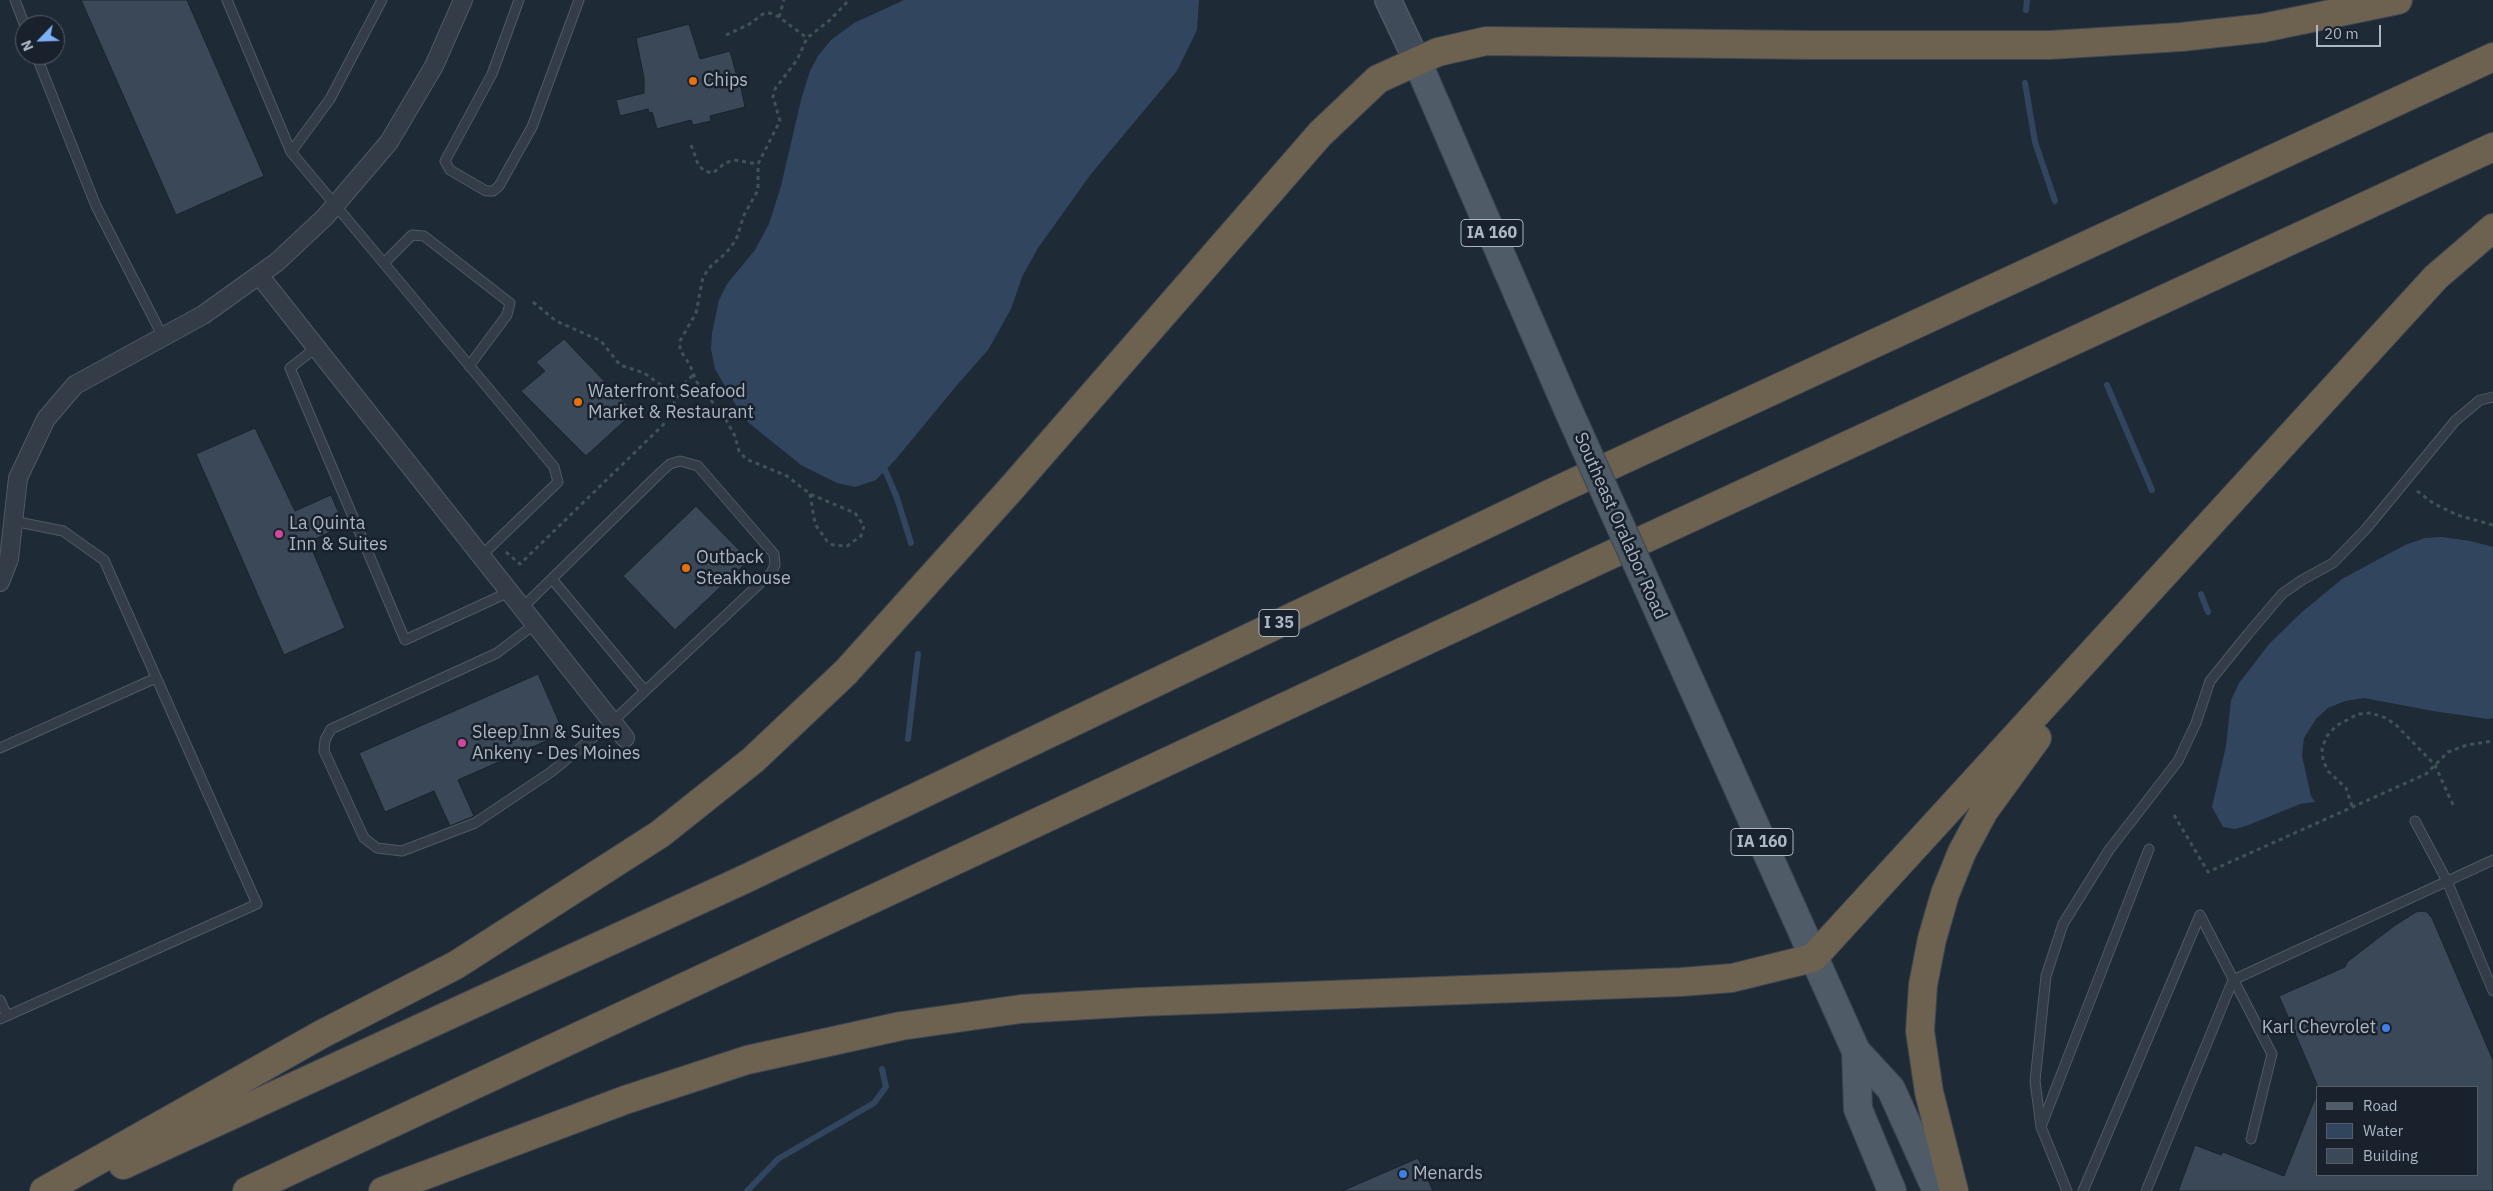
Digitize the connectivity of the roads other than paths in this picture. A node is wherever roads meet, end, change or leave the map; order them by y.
1 (14, 0) edge
2 (227, 0) edge
3 (382, 0) edge
4 (463, 0) edge
5 (519, 0) edge
6 (579, 0) edge
7 (1388, 0) edge
8 (2398, 0) edge
9 (20, 15) edge
10 (2493, 57) edge
11 (1417, 61) junction
12 (40, 65) edge
13 (2493, 147) edge
14 (291, 152) junction
15 (336, 205) junction
16 (2493, 228) edge
17 (384, 262) junction
18 (259, 275) junction
19 (163, 336) junction
20 (316, 347) junction
21 (469, 366) junction
22 (2493, 396) edge
23 (13, 521) junction
24 (481, 556) junction
25 (552, 579) junction
26 (0, 582) edge
27 (509, 592) junction
28 (2144, 597) junction
29 (522, 608) junction
30 (534, 624) junction
31 (156, 678) junction
32 (645, 691) junction
33 (612, 722) junction
34 (625, 738) dead end
35 (0, 748) edge
36 (2415, 821) dead end
37 (2149, 849) dead end
38 (2493, 860) edge
39 (2447, 881) junction
40 (1813, 958) junction
41 (2234, 980) junction
42 (2493, 991) edge
43 (0, 1000) edge
44 (4, 1018) edge
45 (1856, 1051) junction
46 (2041, 1127) junction
47 (2251, 1139) dead end
48 (44, 1191) edge
49 (66, 1191) edge
50 (247, 1191) edge
51 (382, 1191) edge
52 (1892, 1191) edge
53 (1937, 1191) edge
54 (1954, 1191) edge
55 (2067, 1191) edge
56 (2083, 1191) edge
57 (2146, 1191) edge

1 - 9 lane
2 - 14 lane
3 - 14 lane
4 - 15 street
5 - 6 lane
7 - 11 main road, Southeast Oralabor Road
8 - 11 highway
10 - 49 highway, I 35
11 - 40 main road, Southeast Oralabor Road / IA 160, bridge
11 - 48 highway
12 - 19 lane
13 - 50 highway
14 - 15 lane
15 - 17 lane
15 - 18 street
16 - 28 highway
17 - 21 lane
17 - 21 lane
18 - 19 street
18 - 20 street
19 - 23 street
20 - 24 street
20 - 27 lane
21 - 24 lane
22 - 46 lane
23 - 26 street
23 - 31 lane
24 - 27 street
25 - 29 lane
25 - 32 lane
25 - 32 lane
27 - 29 street
28 - 40 highway
28 - 54 highway
29 - 30 street
30 - 33 street
30 - 33 lane
31 - 35 lane
31 - 44 lane
32 - 33 lane
33 - 34 street
36 - 39 lane
37 - 46 lane
38 - 39 lane
39 - 41 lane
39 - 42 lane
40 - 45 main road, Southeast Oralabor Road / IA 160
40 - 51 highway
41 - 47 lane
41 - 56 lane
41 - 57 lane
43 - 44 lane
45 - 52 main road, Southeast Oralabor Road / IA 160
45 - 53 main road, Southeast Oralabor Road / IA 160
46 - 55 lane

